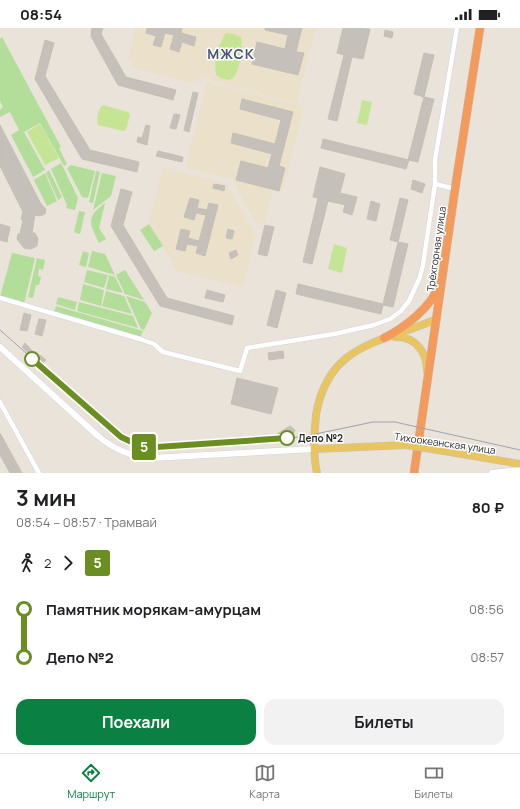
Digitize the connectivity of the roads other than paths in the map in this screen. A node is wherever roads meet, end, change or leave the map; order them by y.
1 (457, 28) edge
2 (480, 28) edge
3 (435, 184) junction
4 (455, 189) junction
5 (446, 255) junction
6 (0, 298) edge
7 (437, 319) junction
8 (384, 338) junction
9 (0, 347) edge
10 (426, 394) junction
11 (0, 402) edge
12 (315, 449) junction
13 (520, 464) edge
14 (520, 470) edge
15 (39, 473) edge
16 (316, 473) edge
17 (414, 473) edge
18 (492, 473) edge

1 - 3 street
2 - 4 highway, Трёхгорная улица
3 - 4 street
3 - 6 street
4 - 5 highway, Трёхгорная улица
5 - 7 highway, Трёхгорная улица
5 - 8 highway
7 - 8 main road
7 - 10 highway, Трёхгорная улица
8 - 10 main road
8 - 12 main road
9 - 12 main road, Тихоокеанская улица
10 - 17 highway, Трёхгорная улица
11 - 15 street
12 - 13 main road, Тихоокеанская улица, bridge
12 - 16 main road
14 - 18 main road

